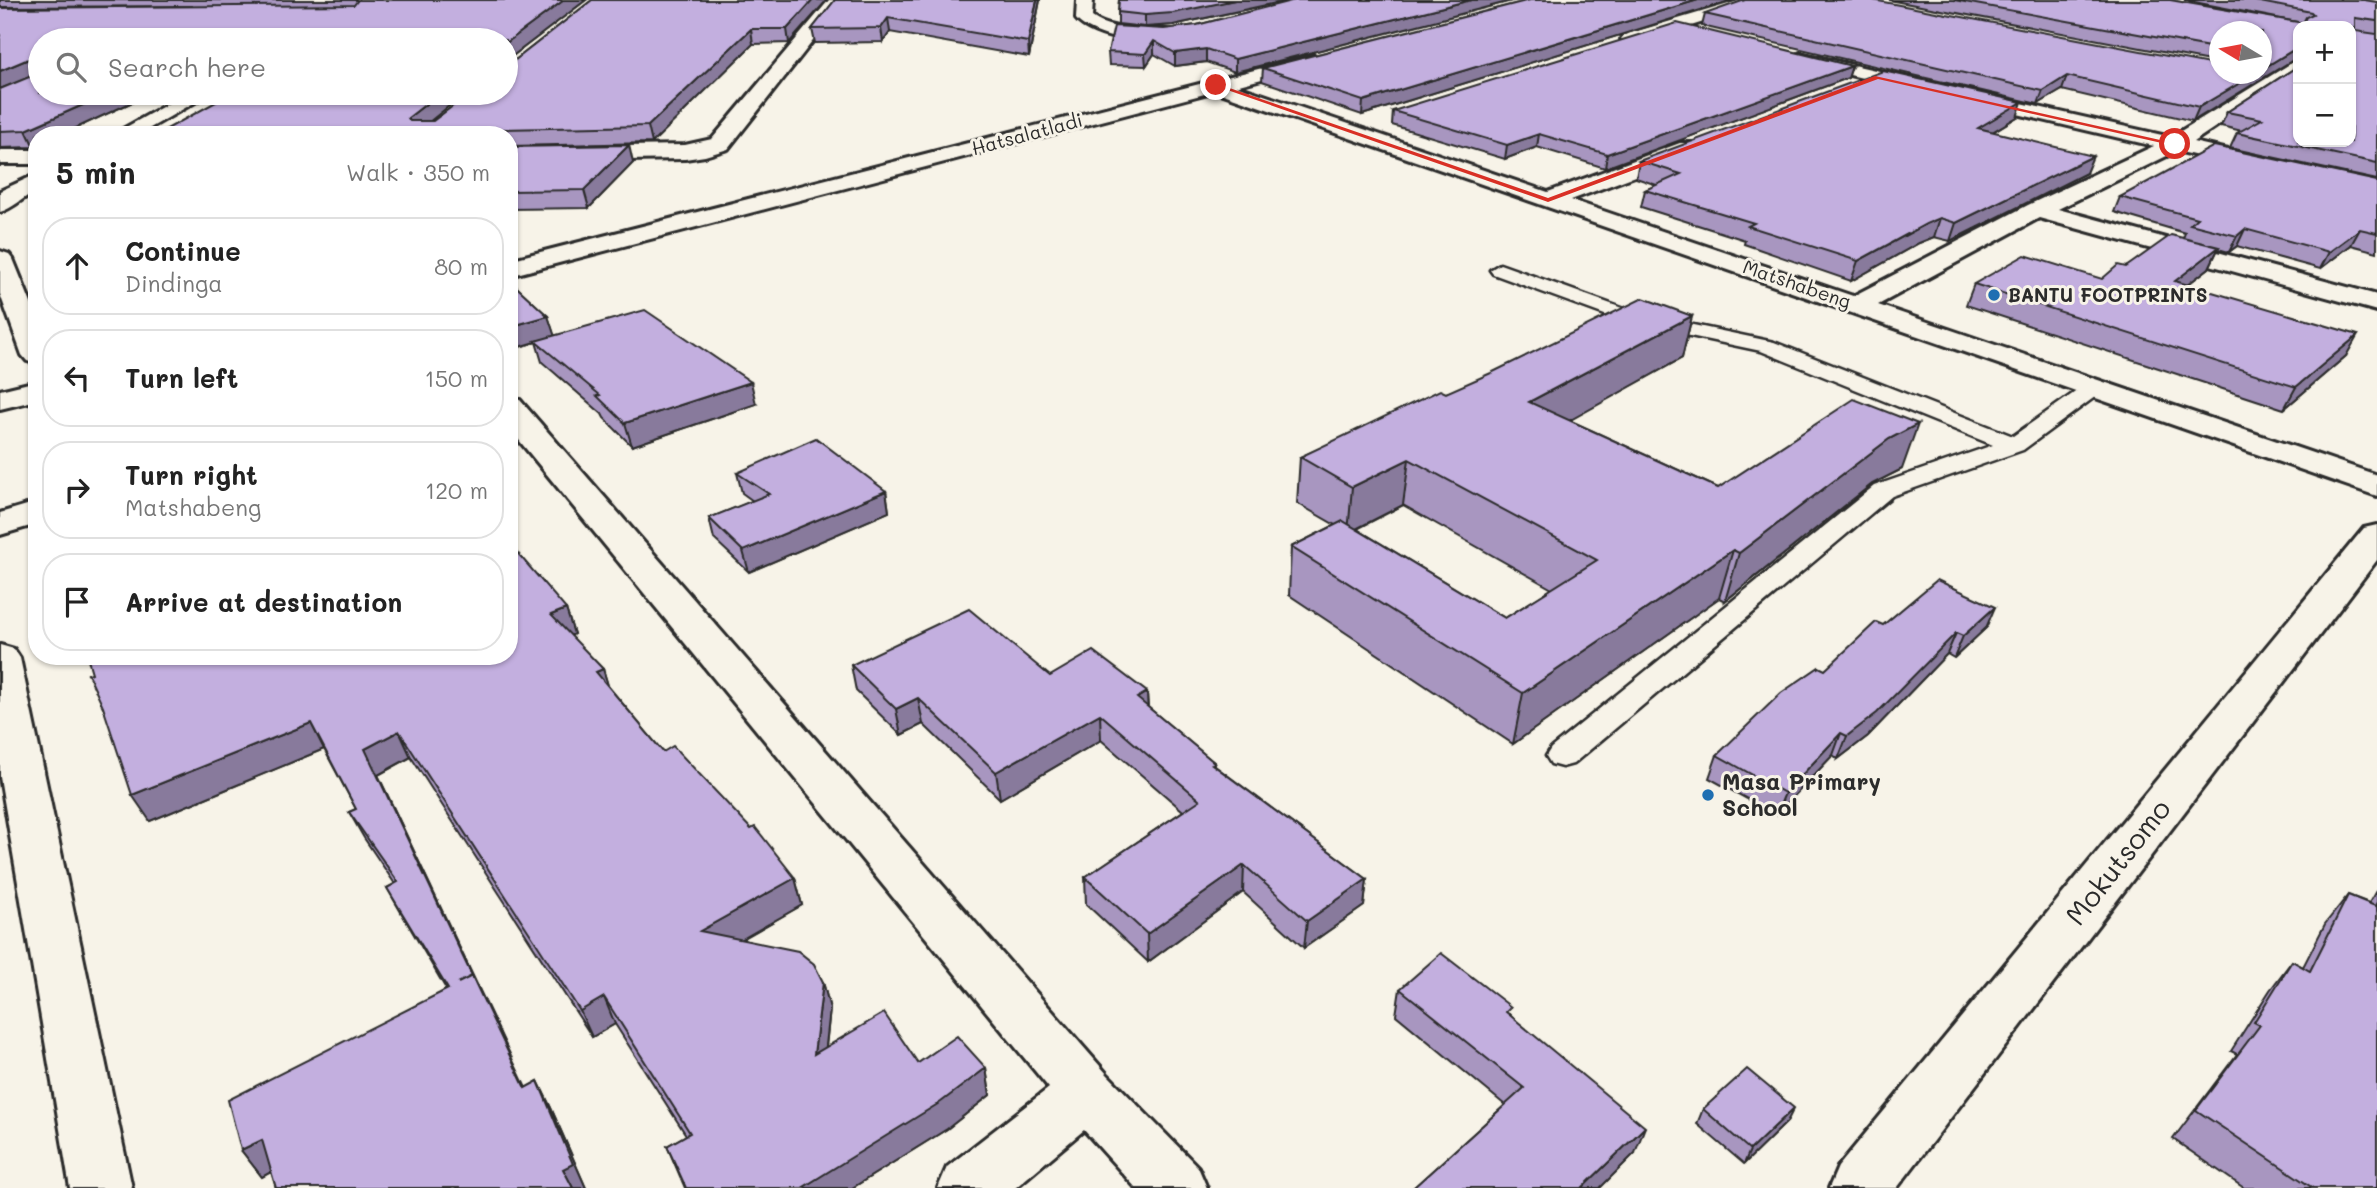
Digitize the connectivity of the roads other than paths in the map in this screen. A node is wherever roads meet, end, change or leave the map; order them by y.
1 (836, 0) edge
2 (1085, 0) edge
3 (1759, 0) edge
4 (1672, 26) junction
5 (1178, 31) edge
6 (1711, 36) edge
7 (1607, 47) edge
8 (1775, 51) edge
9 (1334, 54) edge
10 (2293, 67) edge
11 (1877, 77) junction
12 (2272, 81) edge
13 (2267, 84) edge
14 (1216, 85) junction
15 (1839, 91) edge
16 (178, 105) edge
17 (1370, 122) dead end
18 (139, 126) edge
19 (1344, 130) junction
20 (1713, 139) edge
21 (2175, 144) junction
22 (518, 155) edge
23 (28, 156) edge
24 (0, 157) edge
25 (2269, 166) edge
26 (28, 186) edge
27 (1548, 200) junction
28 (0, 205) edge
29 (2036, 210) junction
30 (0, 259) edge
31 (518, 266) edge
32 (1500, 270) dead end
33 (2377, 303) edge
34 (1857, 305) junction
35 (28, 332) edge
36 (2096, 388) junction
37 (28, 392) edge
38 (0, 400) edge
39 (518, 418) edge
40 (2015, 445) junction
41 (2377, 485) edge
42 (28, 516) edge
43 (0, 524) edge
44 (2377, 536) edge
45 (0, 658) edge
46 (1562, 756) dead end
47 (1087, 1092) junction
48 (101, 1188) edge
49 (969, 1188) edge
50 (1176, 1188) edge
51 (1860, 1188) edge

1 - 22 street
2 - 5 street
3 - 4 street
4 - 6 street
4 - 7 street
8 - 11 street
9 - 14 street, Hatsalatladi
10 - 12 street
11 - 15 street
11 - 21 street
13 - 21 street
14 - 19 street, Matshabeng
14 - 31 street, Hatsalatladi
16 - 18 street
17 - 19 street
19 - 27 street, Matshabeng
20 - 27 street
21 - 25 street
21 - 29 street
23 - 24 street
26 - 28 street
27 - 34 street, Matshabeng
29 - 33 street
29 - 34 street
30 - 35 street
32 - 40 lane
34 - 36 street, Matshabeng
36 - 40 lane
36 - 41 street, Matshabeng
37 - 38 street
39 - 47 street
40 - 46 lane
42 - 43 street
44 - 51 street, Mokutsomo
45 - 48 street
47 - 49 street
47 - 50 street

